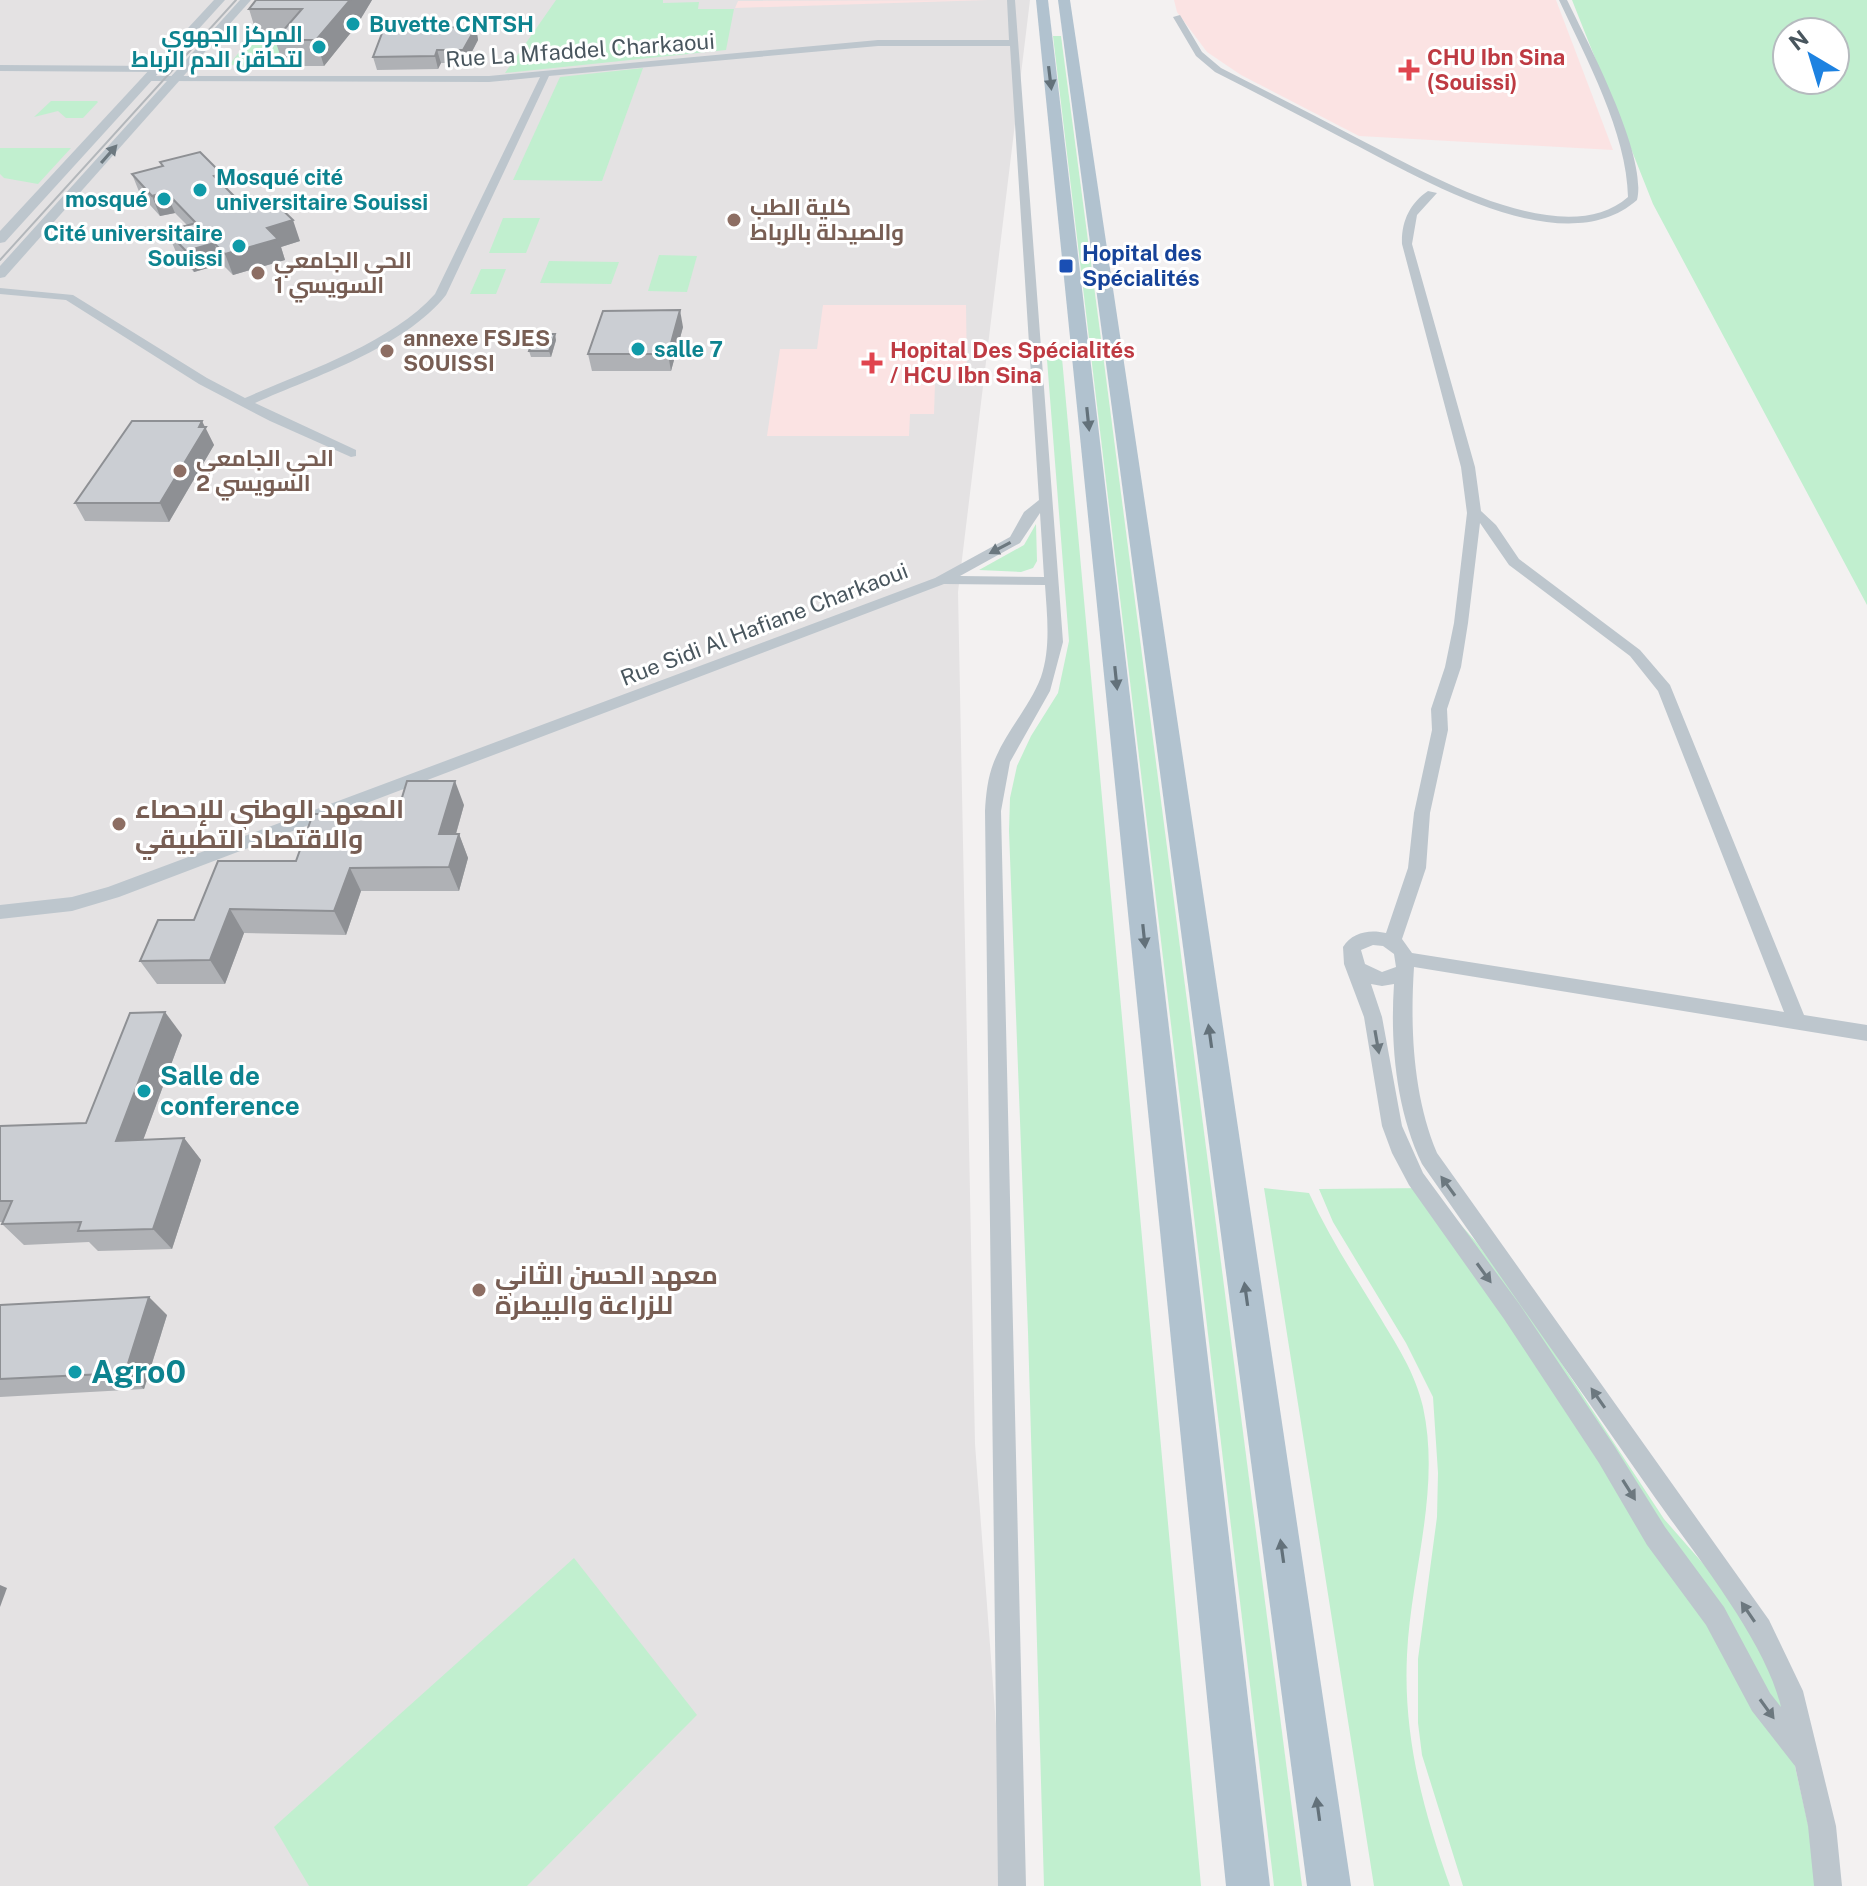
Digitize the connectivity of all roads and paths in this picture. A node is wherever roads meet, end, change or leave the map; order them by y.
1 (220, 0) edge
2 (246, 0) edge
3 (1011, 0) edge
4 (1042, 0) edge
5 (1064, 0) edge
6 (1563, 0) edge
7 (1177, 17) dead end
8 (1014, 43) junction
9 (0, 68) edge
10 (152, 73) junction
11 (178, 74) junction
12 (545, 75) junction
13 (505, 78) junction
14 (538, 86) junction
15 (1421, 174) junction
16 (1442, 192) junction
17 (0, 239) edge
18 (0, 274) edge
19 (0, 294) edge
20 (244, 403) junction
21 (351, 453) dead end
22 (1047, 500) junction
23 (1474, 513) junction
24 (940, 581) junction
25 (1053, 581) junction
26 (0, 912) edge
27 (1392, 942) junction
28 (1404, 966) junction
29 (1356, 967) junction
30 (1798, 1024) junction
31 (1867, 1033) edge
32 (1806, 1761) junction
33 (1012, 1886) edge
34 (1248, 1886) edge
35 (1329, 1886) edge
36 (1828, 1886) edge

1 - 10 street
2 - 11 street
3 - 8 street
4 -> 34 main road
35 -> 5 main road
6 - 16 street
7 - 15 street
8 - 12 street, Rue La Mfaddel Charkaoui
8 - 22 street
9 - 10 street, Rue La Mfaddel Charkaoui
10 - 11 street, Rue La Mfaddel Charkaoui
10 - 17 street
11 - 13 street, Rue La Mfaddel Charkaoui
18 -> 11 street
12 - 13 street, Rue La Mfaddel Charkaoui
12 - 14 street
13 - 14 street
14 - 20 street
15 - 16 street
15 - 16 street
16 - 23 street
19 - 20 street
20 - 21 street
22 -> 24 street, Rue Sidi Al Hafiane Charkaoui
22 - 25 street
23 - 27 street
23 - 30 street
24 - 25 street
24 - 26 street, Rue Sidi Al Hafiane Charkaoui
25 - 33 street
27 - 28 street
27 - 29 street
28 - 29 street
28 - 30 street
32 -> 28 street
29 -> 32 street
30 - 31 street
32 - 36 street

